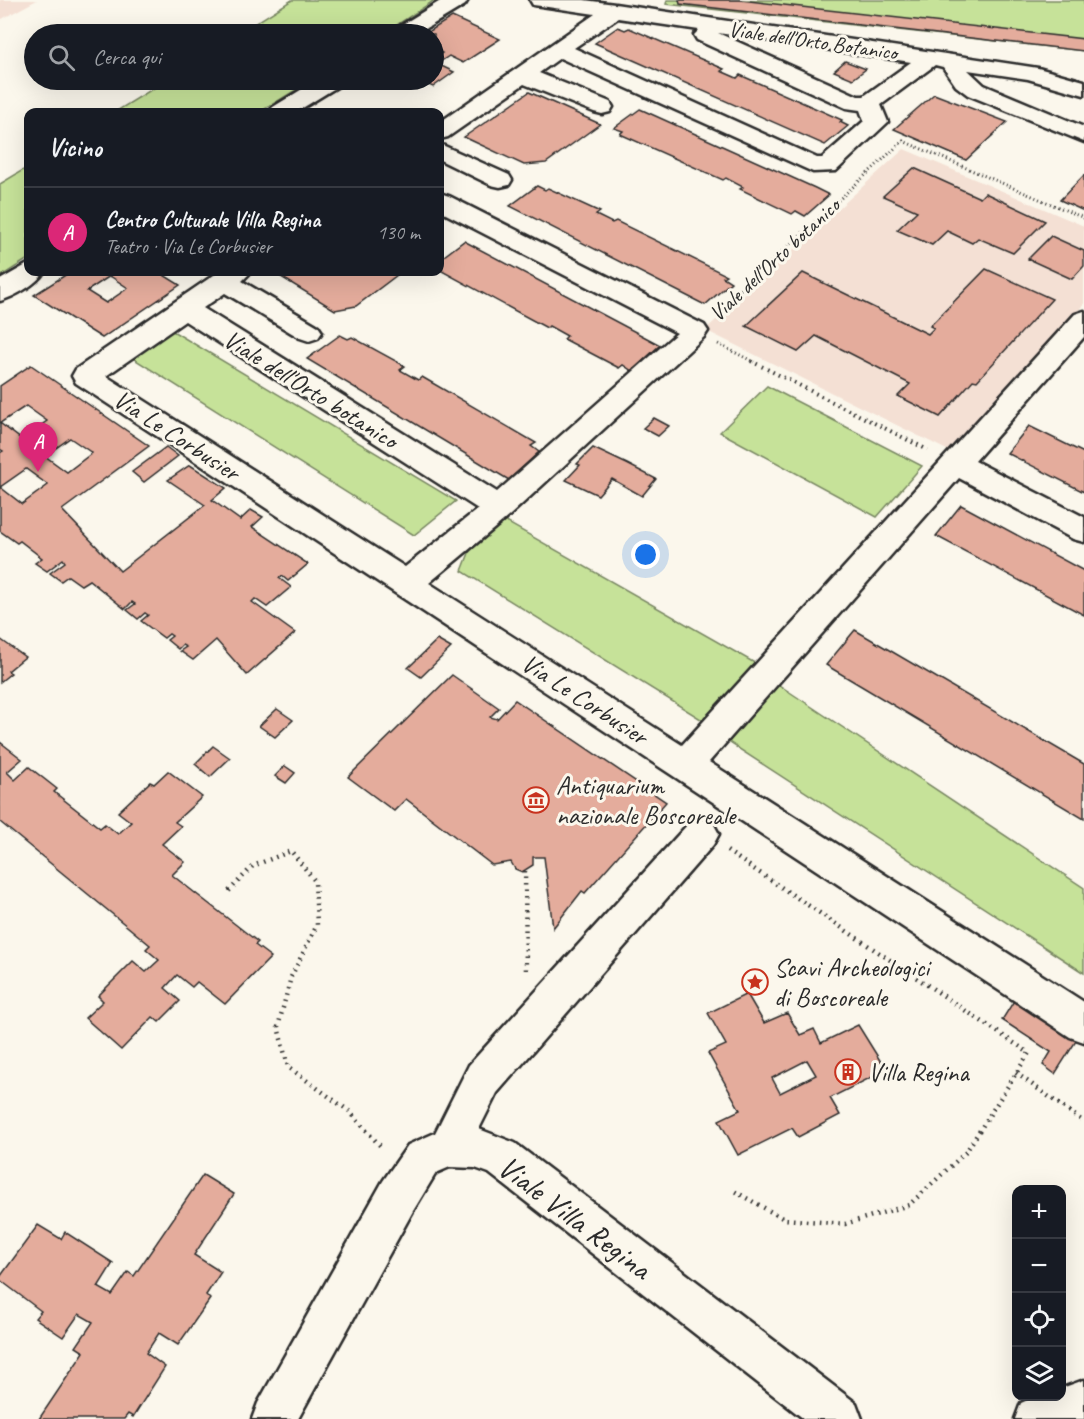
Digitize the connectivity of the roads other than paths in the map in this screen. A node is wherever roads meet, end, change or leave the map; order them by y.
1 (457, 0) edge
2 (541, 0) edge
3 (615, 10) junction
4 (668, 18) junction
5 (419, 24) edge
6 (560, 50) junction
7 (941, 59) junction
8 (523, 75) junction
9 (1084, 88) edge
10 (316, 90) edge
11 (869, 103) junction
12 (602, 106) dead end
13 (287, 108) edge
14 (444, 129) edge
15 (1084, 135) edge
16 (444, 153) edge
17 (500, 180) dead end
18 (444, 203) edge
19 (25, 276) edge
20 (230, 276) edge
21 (0, 292) edge
22 (183, 308) junction
23 (1084, 320) edge
24 (309, 332) dead end
25 (956, 464) junction
26 (499, 508) junction
27 (1084, 531) edge
28 (406, 584) junction
29 (685, 765) junction
30 (701, 834) road end
31 (1084, 1024) edge
32 (449, 1148) junction
33 (1084, 1402) edge
34 (274, 1419) edge
35 (840, 1419) edge
36 (1037, 1419) edge

1 - 5 street
2 - 3 street, Viale dell'Orto Botanico
3 - 4 street, Viale dell'Orto Botanico
3 - 6 street
4 - 7 street, Viale dell'Orto Botanico
4 - 11 street
6 - 8 street
6 - 11 street
7 - 9 street, Viale dell'Orto Botanico
7 - 11 street
7 - 15 street
8 - 12 street
8 - 14 street
10 - 13 street
16 - 17 street
18 - 26 street, Viale dell'Orto botanico
19 - 21 street
20 - 22 street
20 - 24 street
22 - 26 street, Viale dell'Orto botanico
22 - 28 street, Via Le Corbusier
23 - 25 street
25 - 27 street
25 - 29 street
26 - 28 street, Viale dell'Orto botanico
28 - 29 street, Via Le Corbusier
29 - 31 street, Via Le Corbusier
30 - 32 street
32 - 34 street, Viale Villa Regina
32 - 35 street, Viale Villa Regina
33 - 36 street

